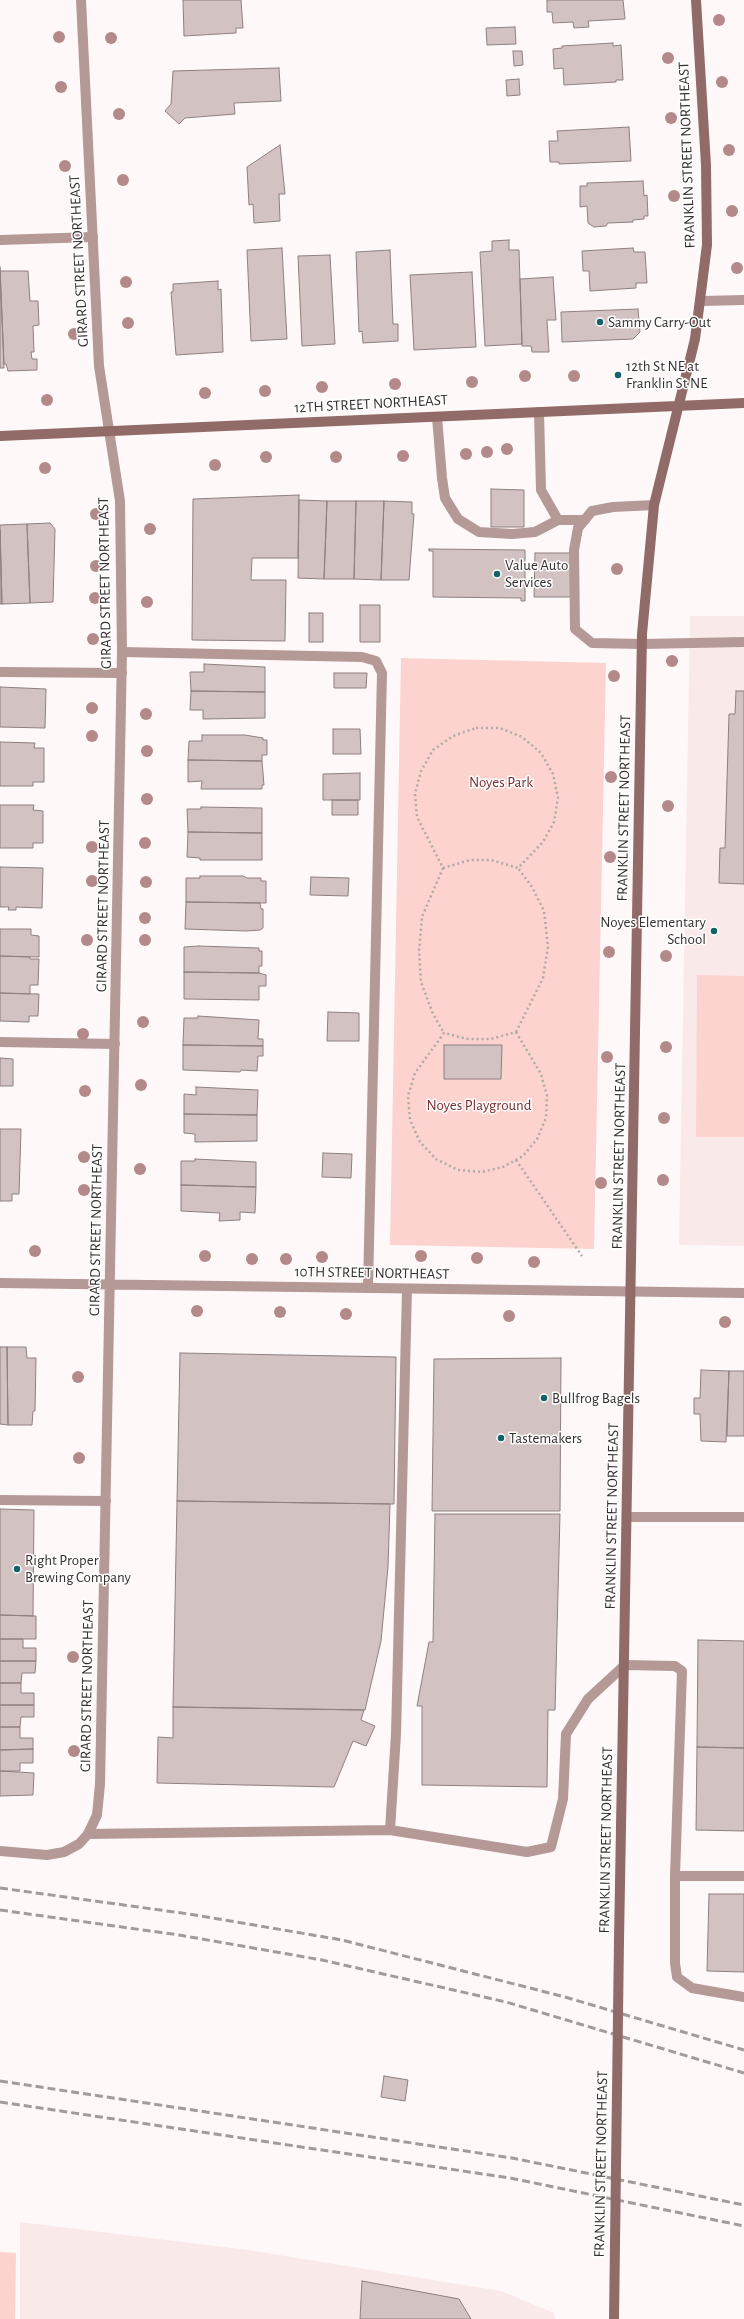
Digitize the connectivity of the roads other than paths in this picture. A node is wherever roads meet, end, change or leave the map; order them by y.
1 (81, 0) edge
2 (696, 0) edge
3 (94, 237) junction
4 (0, 240) edge
5 (744, 300) edge
6 (701, 301) junction
7 (744, 403) edge
8 (680, 405) junction
9 (539, 412) junction
10 (437, 417) junction
11 (111, 431) junction
12 (0, 436) edge
13 (654, 505) junction
14 (558, 520) junction
15 (584, 520) junction
16 (744, 642) edge
17 (642, 644) junction
18 (122, 652) junction
19 (0, 672) edge
20 (122, 673) junction
21 (0, 1042) edge
22 (115, 1044) junction
23 (0, 1283) edge
24 (110, 1285) junction
25 (368, 1288) junction
26 (407, 1289) junction
27 (631, 1291) junction
28 (744, 1293) edge
29 (0, 1500) edge
30 (106, 1501) junction
31 (627, 1517) junction
32 (744, 1517) edge
33 (625, 1665) junction
34 (390, 1830) junction
35 (88, 1834) junction
36 (0, 1851) edge
37 (675, 1876) junction
38 (744, 1876) edge
39 (744, 1997) edge
40 (614, 2319) edge

1 - 3 street, GIRARD STREET NORTHEAST
2 - 6 street, FRANKLIN STREET NORTHEAST
3 - 4 street
3 - 11 street, GIRARD STREET NORTHEAST
5 - 6 street
6 - 8 street, FRANKLIN STREET NORTHEAST
7 - 8 street, 12TH STREET NORTHEAST
8 - 9 street, 12TH STREET NORTHEAST
8 - 13 street, FRANKLIN STREET NORTHEAST
9 - 10 street, 12TH STREET NORTHEAST
9 - 14 street
10 - 11 street, 12TH STREET NORTHEAST
10 - 14 street
11 - 12 street, 12TH STREET NORTHEAST
11 - 18 street, GIRARD STREET NORTHEAST
13 - 15 street
13 - 17 street, FRANKLIN STREET NORTHEAST
14 - 15 street
15 - 17 street
16 - 17 street
17 - 27 street, FRANKLIN STREET NORTHEAST
18 - 20 street, GIRARD STREET NORTHEAST
18 - 25 street
19 - 20 street
20 - 22 street, GIRARD STREET NORTHEAST
21 - 22 street
22 - 24 street, GIRARD STREET NORTHEAST
23 - 24 street, 10TH STREET NORTHEAST
24 - 25 street, 10TH STREET NORTHEAST
24 - 30 street, GIRARD STREET NORTHEAST
25 - 26 street, 10TH STREET NORTHEAST
26 - 27 street, 10TH STREET NORTHEAST
26 - 34 street
27 - 28 street, 10TH STREET NORTHEAST
27 - 31 street, FRANKLIN STREET NORTHEAST
29 - 30 street
30 - 35 street, GIRARD STREET NORTHEAST
31 - 32 street
31 - 33 street, FRANKLIN STREET NORTHEAST
33 - 34 street
33 - 37 street
33 - 40 street, FRANKLIN STREET NORTHEAST, bridge
34 - 35 street
35 - 36 street
37 - 38 street
37 - 39 street

